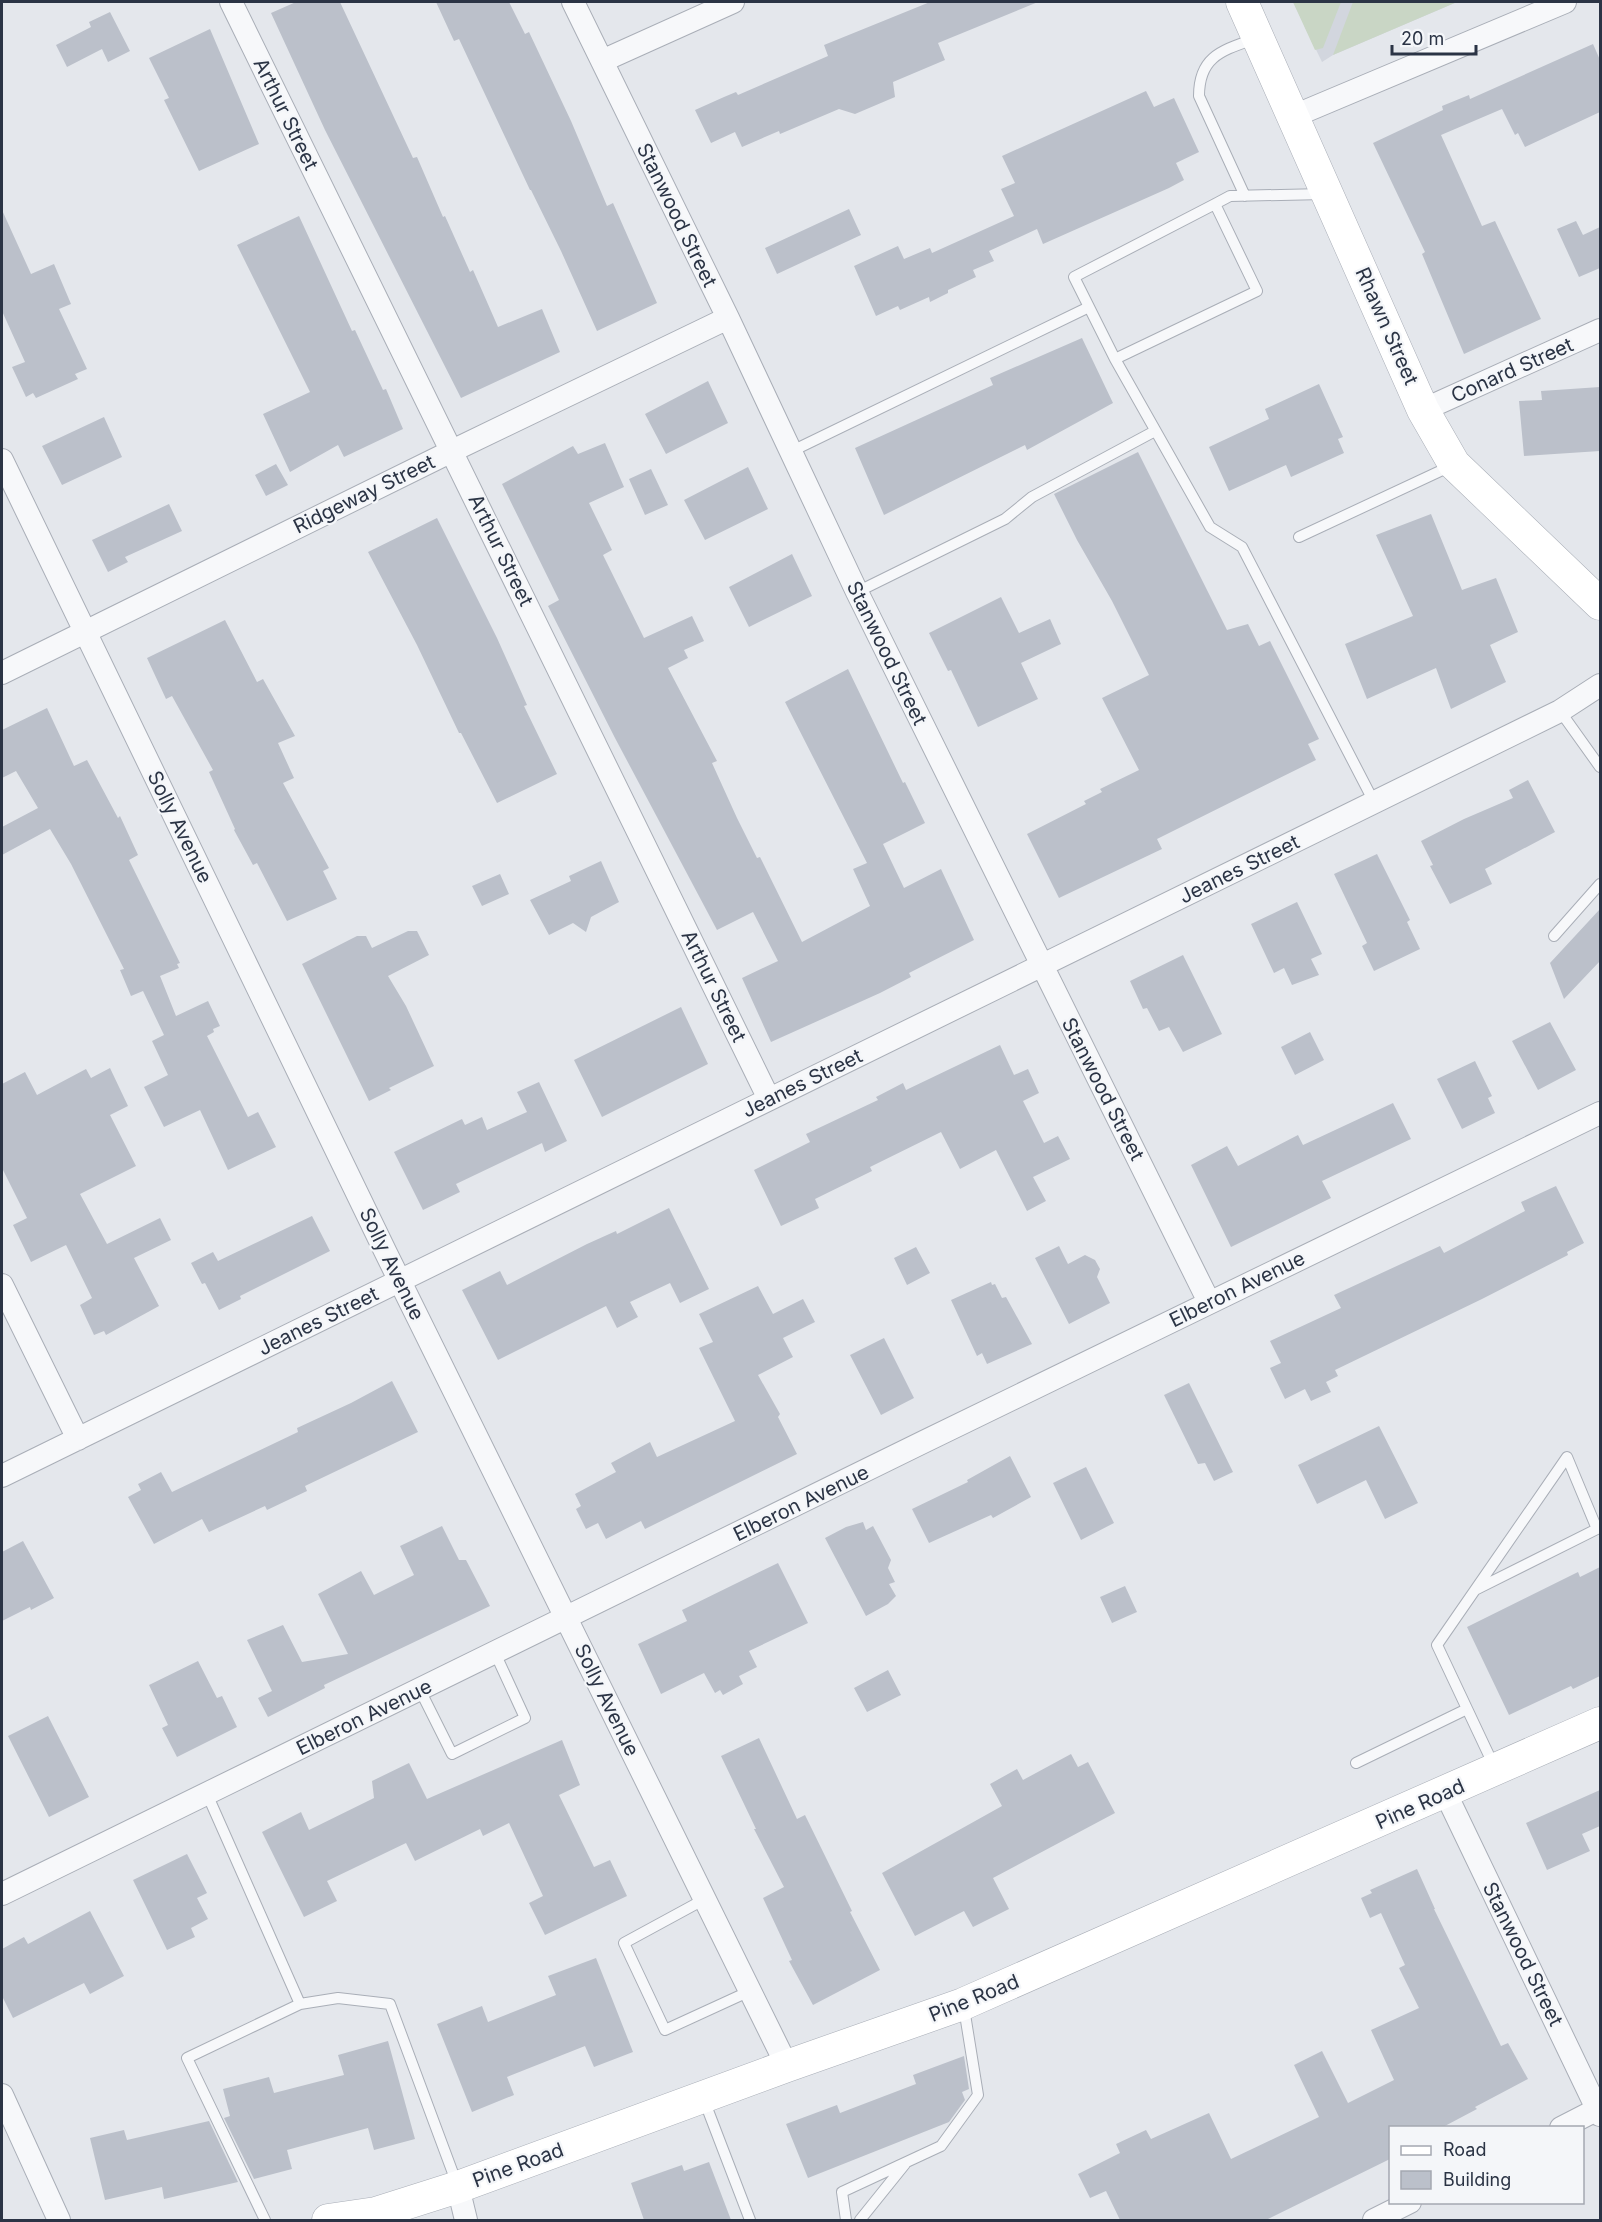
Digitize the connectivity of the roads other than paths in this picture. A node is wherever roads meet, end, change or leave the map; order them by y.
1 (231, 2) edge
2 (573, 2) edge
3 (733, 2) edge
4 (1242, 2) edge
5 (1565, 2) edge
6 (1257, 37) junction
7 (602, 61) junction
8 (1294, 116) junction
9 (1329, 194) junction
10 (1245, 196) junction
11 (1215, 204) junction
12 (1089, 307) junction
13 (728, 318) junction
14 (1600, 330) edge
15 (1115, 359) junction
16 (1424, 410) junction
17 (1155, 431) junction
18 (452, 451) junction
19 (790, 452) junction
20 (2, 460) edge
21 (1454, 464) junction
22 (1299, 537) dead end
23 (857, 592) junction
24 (1600, 604) edge
25 (85, 631) junction
26 (2, 673) edge
27 (1600, 684) edge
28 (1560, 711) junction
29 (1600, 767) edge
30 (1374, 802) junction
31 (1600, 884) edge
32 (1554, 936) dead end
33 (1041, 966) junction
34 (769, 1099) junction
35 (1600, 1113) edge
36 (400, 1280) junction
37 (2, 1285) edge
38 (1209, 1302) junction
39 (78, 1439) junction
40 (2, 1476) edge
41 (1475, 1590) junction
42 (567, 1619) junction
43 (495, 1653) junction
44 (420, 1690) junction
45 (1467, 1709) junction
46 (1600, 1723) edge
47 (1356, 1763) dead end
48 (1495, 1769) junction
49 (1446, 1792) junction
50 (207, 1794) junction
51 (2, 1894) edge
52 (705, 1899) junction
53 (750, 1991) junction
54 (300, 2004) junction
55 (963, 2004) junction
56 (787, 2066) junction
57 (2, 2095) edge
58 (703, 2097) junction
59 (1599, 2112) edge
60 (1564, 2126) edge
61 (907, 2162) junction
62 (458, 2187) junction
63 (1406, 2204) edge
64 (58, 2220) edge
65 (265, 2220) edge
66 (328, 2220) edge
67 (466, 2220) edge
68 (750, 2220) edge
69 (846, 2220) edge
70 (860, 2220) edge
71 (1374, 2220) edge

1 - 18 street, Arthur Street
2 - 7 street, Stanwood Street
3 - 7 street
4 - 6 street, Rhawn Street
5 - 8 street
6 - 8 street, Rhawn Street
6 - 10 lane
7 - 13 street, Stanwood Street
8 - 9 street, Rhawn Street
9 - 10 lane
9 - 16 street, Rhawn Street
10 - 11 lane
11 - 12 lane
11 - 15 lane
12 - 15 lane
12 - 19 lane
13 - 18 street, Ridgeway Street
13 - 19 street, Stanwood Street
14 - 16 street, Conard Street
15 - 17 lane
16 - 21 street, Rhawn Street
17 - 23 lane
17 - 30 lane
18 - 25 street, Ridgeway Street
18 - 34 street, Arthur Street
19 - 23 street, Stanwood Street
20 - 25 street, Solly Avenue
21 - 22 lane
21 - 24 street, Rhawn Street
23 - 33 street, Stanwood Street
25 - 26 street, Ridgeway Street
25 - 36 street, Solly Avenue
27 - 28 street, Jeanes Street
28 - 29 lane
28 - 30 street, Jeanes Street
30 - 33 street, Jeanes Street
31 - 32 lane
33 - 34 street, Jeanes Street
33 - 38 street, Stanwood Street
34 - 36 street, Jeanes Street
35 - 38 street, Elberon Avenue
36 - 39 street, Jeanes Street
36 - 42 street, Solly Avenue
37 - 39 street
38 - 42 street, Elberon Avenue
39 - 40 street, Jeanes Street
41 - 41 lane
41 - 45 lane
42 - 43 street, Elberon Avenue
42 - 52 street, Solly Avenue
43 - 44 street, Elberon Avenue
43 - 44 lane
44 - 50 street, Elberon Avenue
45 - 47 lane
45 - 48 lane
46 - 48 street, Pine Road
48 - 49 street, Pine Road
49 - 55 street, Pine Road
49 - 59 street, Stanwood Street
50 - 51 street, Elberon Avenue
50 - 54 lane
52 - 53 street, Solly Avenue
52 - 53 lane
53 - 56 street, Solly Avenue
54 - 62 lane
54 - 65 lane
55 - 56 street, Pine Road
55 - 61 lane
56 - 58 street, Pine Road
57 - 64 street
58 - 62 street, Pine Road
58 - 68 lane
59 - 60 street
61 - 69 lane
61 - 70 lane
62 - 66 street, Pine Road
62 - 67 street
63 - 71 street

